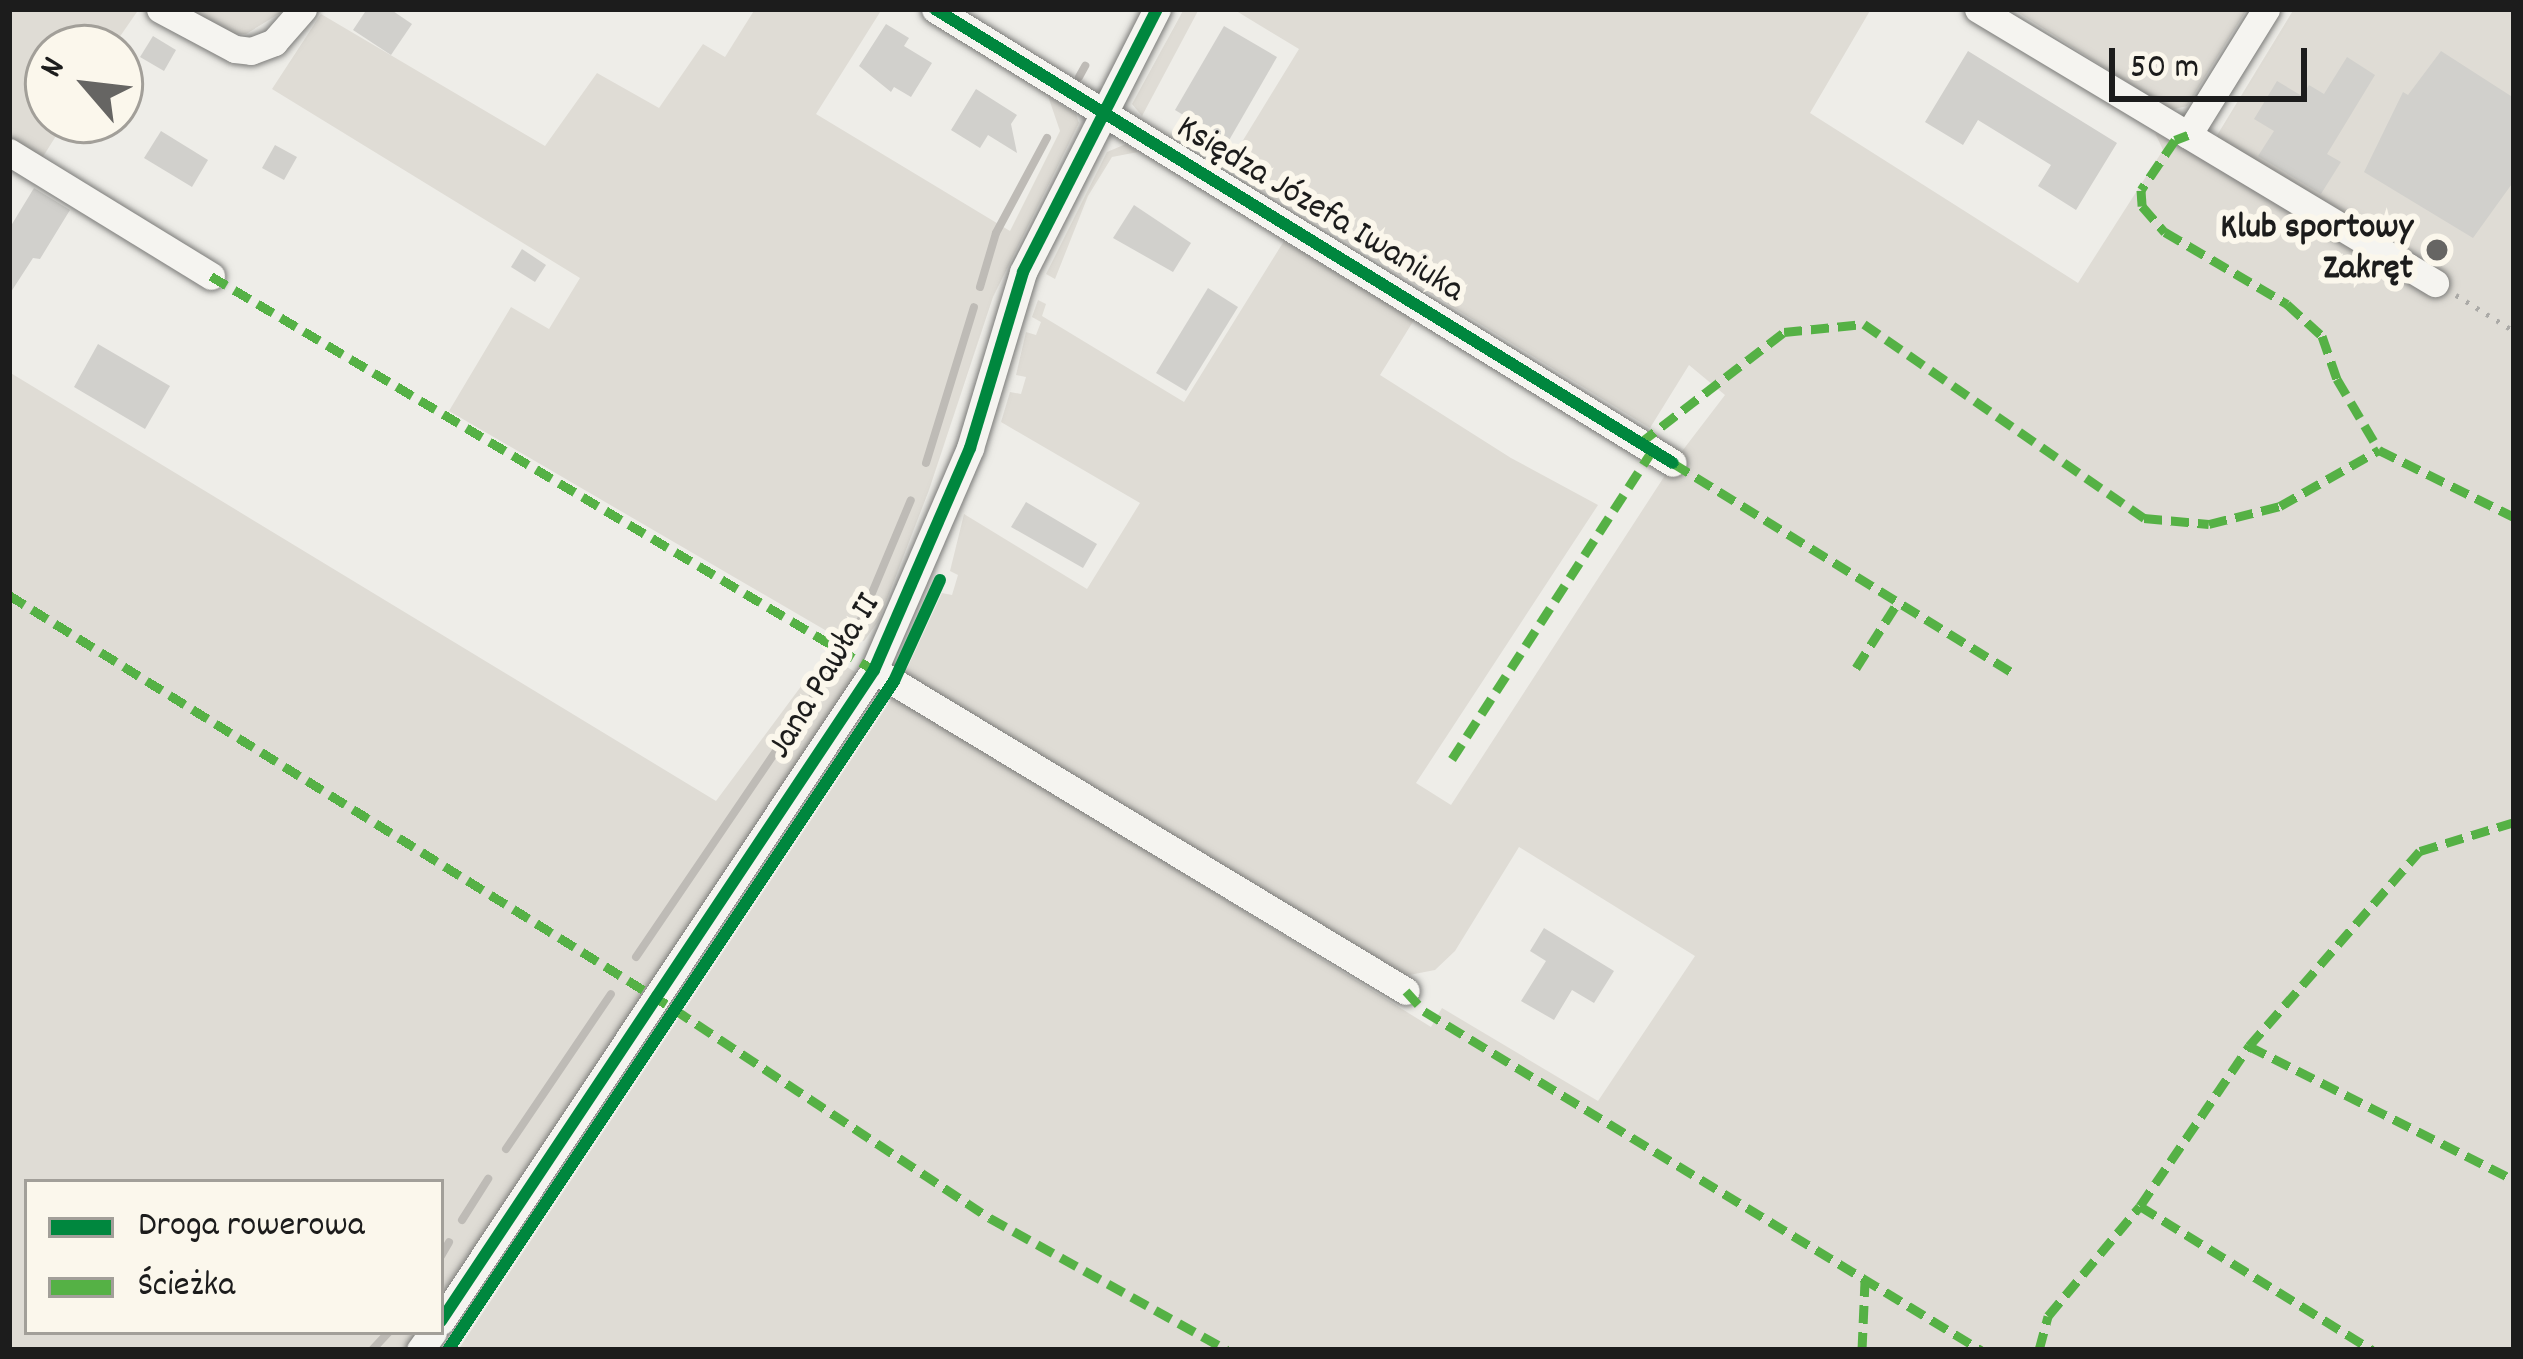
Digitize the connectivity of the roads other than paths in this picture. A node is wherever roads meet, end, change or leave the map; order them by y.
1 (160, 9) edge
2 (303, 9) edge
3 (935, 9) edge
4 (1157, 9) edge
5 (1978, 9) edge
6 (2266, 9) edge
7 (1102, 113) junction
8 (2188, 135) junction
9 (9, 152) edge
10 (211, 276) dead end
11 (2435, 283) road end
12 (1673, 463) dead end
13 (874, 670) junction
14 (1406, 991) dead end
15 (444, 1316) edge

1 - 2 street
3 - 7 street, Księdza Józefa Iwaniuka
4 - 7 street, Jana Pawła II
5 - 8 street
6 - 8 street
7 - 12 street, Księdza Józefa Iwaniuka
7 - 13 street, Jana Pawła II
8 - 11 street
9 - 10 street
13 - 14 street
13 - 15 street, Jana Pawła II

